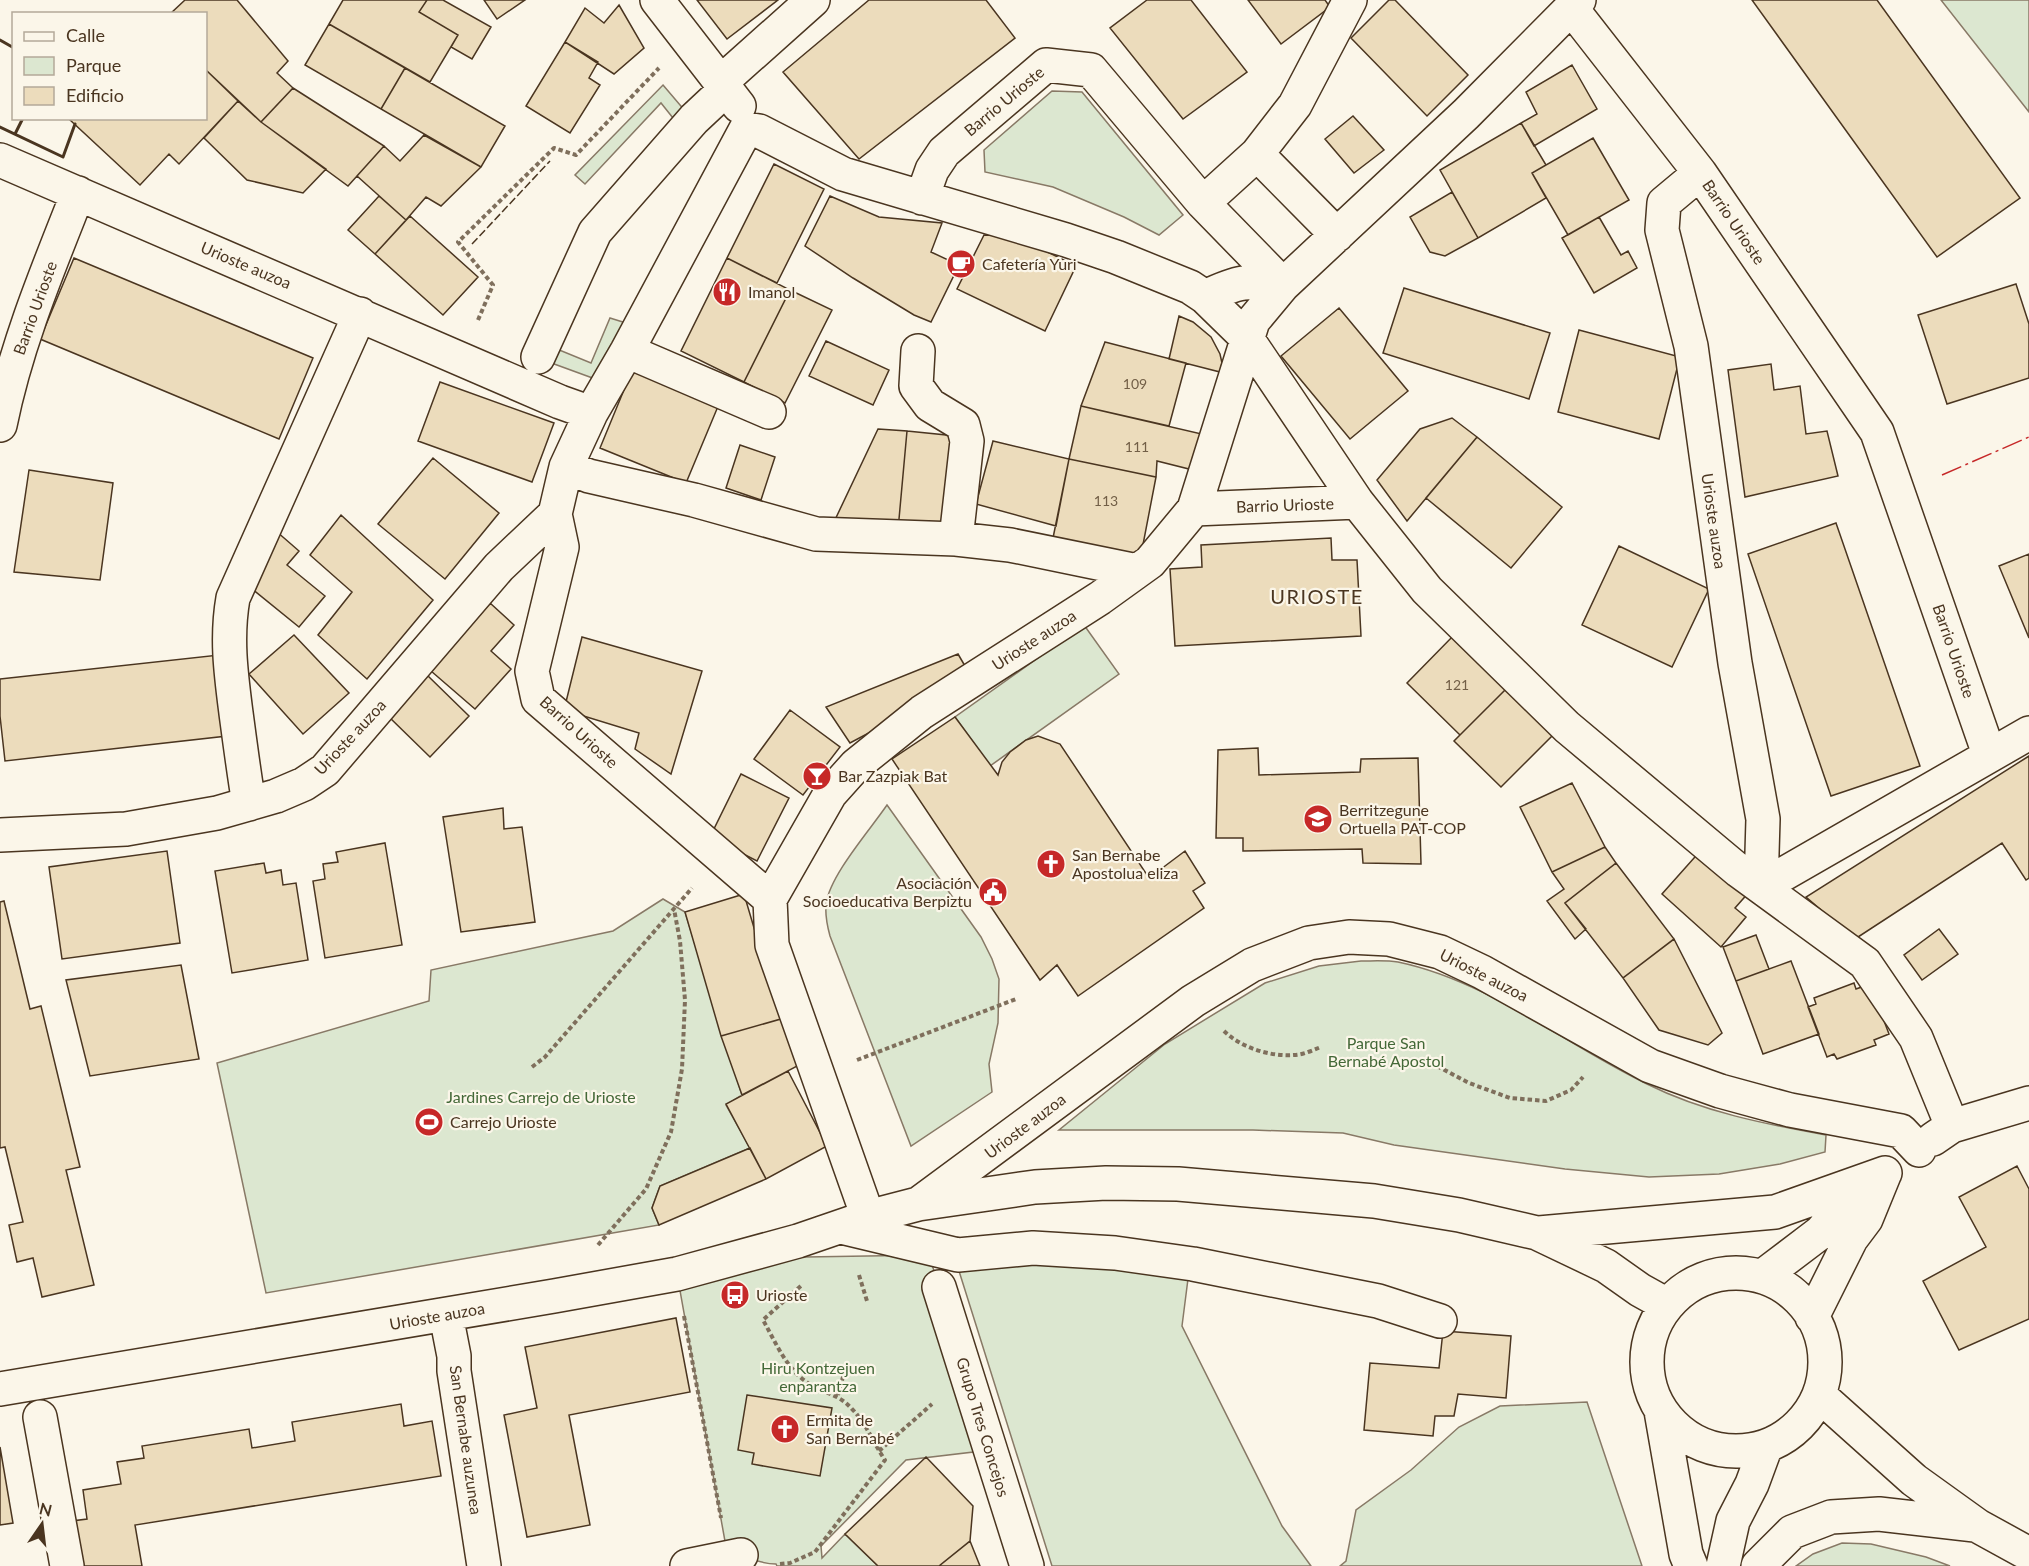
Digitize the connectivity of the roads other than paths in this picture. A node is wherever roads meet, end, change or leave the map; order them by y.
1 (657, 0) edge
2 (813, 0) edge
3 (1350, 0) edge
4 (1576, 4) edge
5 (723, 86) junction
6 (747, 129) junction
7 (1257, 154) junction
8 (0, 160) edge
9 (1701, 173) junction
10 (78, 193) junction
11 (922, 198) junction
12 (1203, 203) junction
13 (1337, 235) junction
14 (1283, 285) junction
15 (1204, 297) junction
16 (360, 314) junction
17 (1246, 337) junction
18 (627, 351) junction
19 (918, 351) dead end
20 (537, 357) dead end
21 (591, 412) junction
22 (769, 412) dead end
23 (0, 425) edge
24 (566, 467) junction
25 (1357, 502) junction
26 (1194, 509) junction
27 (555, 514) junction
28 (956, 539) junction
29 (1137, 570) junction
30 (2029, 733) edge
31 (1989, 754) junction
32 (249, 804) junction
33 (0, 835) edge
34 (1761, 887) junction
35 (770, 899) junction
36 (2029, 1103) edge
37 (1952, 1126) junction
38 (1919, 1150) junction
39 (1885, 1173) junction
40 (918, 1204) junction
41 (854, 1222) junction
42 (1537, 1233) junction
43 (1763, 1276) junction
44 (939, 1287) dead end
45 (1667, 1305) junction
46 (446, 1315) junction
47 (1812, 1317) junction
48 (1440, 1321) dead end
49 (0, 1389) edge
50 (1819, 1395) junction
51 (1661, 1411) junction
52 (40, 1417) dead end
53 (1766, 1446) junction
54 (1978, 1526) junction
55 (2029, 1554) edge
56 (735, 1557) road end
57 (67, 1566) edge
58 (484, 1566) edge
59 (687, 1566) edge
60 (1027, 1566) edge
61 (1691, 1566) edge
62 (1723, 1566) edge
63 (1758, 1566) edge

1 - 5 street
2 - 5 street
3 - 7 street
4 - 9 street, Barrio Urioste
4 - 13 street, Barrio Urioste
5 - 6 street
5 - 20 street
6 - 11 street, Barrio Urioste
6 - 18 street, Barrio Urioste
7 - 12 street
7 - 13 street
8 - 10 street, Urioste auzoa
9 - 31 street, Barrio Urioste
9 - 34 street, Urioste auzoa
10 - 16 street, Urioste auzoa
10 - 23 street, Barrio Urioste
11 - 12 street, Barrio Urioste
11 - 15 street, Barrio Urioste
12 - 14 street, Barrio Urioste
13 - 14 street, Barrio Urioste
14 - 15 street
14 - 17 street
15 - 17 street, Barrio Urioste
16 - 21 street, Urioste auzoa
16 - 32 street
17 - 25 street, Barrio Urioste
17 - 26 street
18 - 21 street, Barrio Urioste
18 - 22 street
19 - 28 street
21 - 24 street, Barrio Urioste
24 - 27 street, Barrio Urioste
24 - 28 street
25 - 26 street, Barrio Urioste
25 - 34 street
26 - 29 street, Urioste auzoa
27 - 32 street, Urioste auzoa
27 - 35 street, Barrio Urioste
28 - 29 street
29 - 35 street, Urioste auzoa
30 - 31 street
31 - 34 street
32 - 33 street, Urioste auzoa
34 - 37 street
35 - 41 street
36 - 37 street
37 - 38 street
38 - 39 street
38 - 40 street, Urioste auzoa
39 - 42 street, Urioste auzoa
39 - 43 street
39 - 47 street
40 - 41 street, Urioste auzoa
40 - 42 street, Urioste auzoa
41 - 46 street, Urioste auzoa
41 - 48 street
42 - 45 street, Urioste auzoa
43 - 45 street
43 - 47 street
44 - 60 street, Grupo Tres Concejos
45 - 51 street
46 - 49 street, Urioste auzoa
46 - 58 street, San Bernabe auzunea
47 - 50 street
50 - 53 street
50 - 54 street
51 - 53 street
51 - 61 street
52 - 57 street
53 - 62 street
54 - 55 street
54 - 63 street
56 - 59 street

